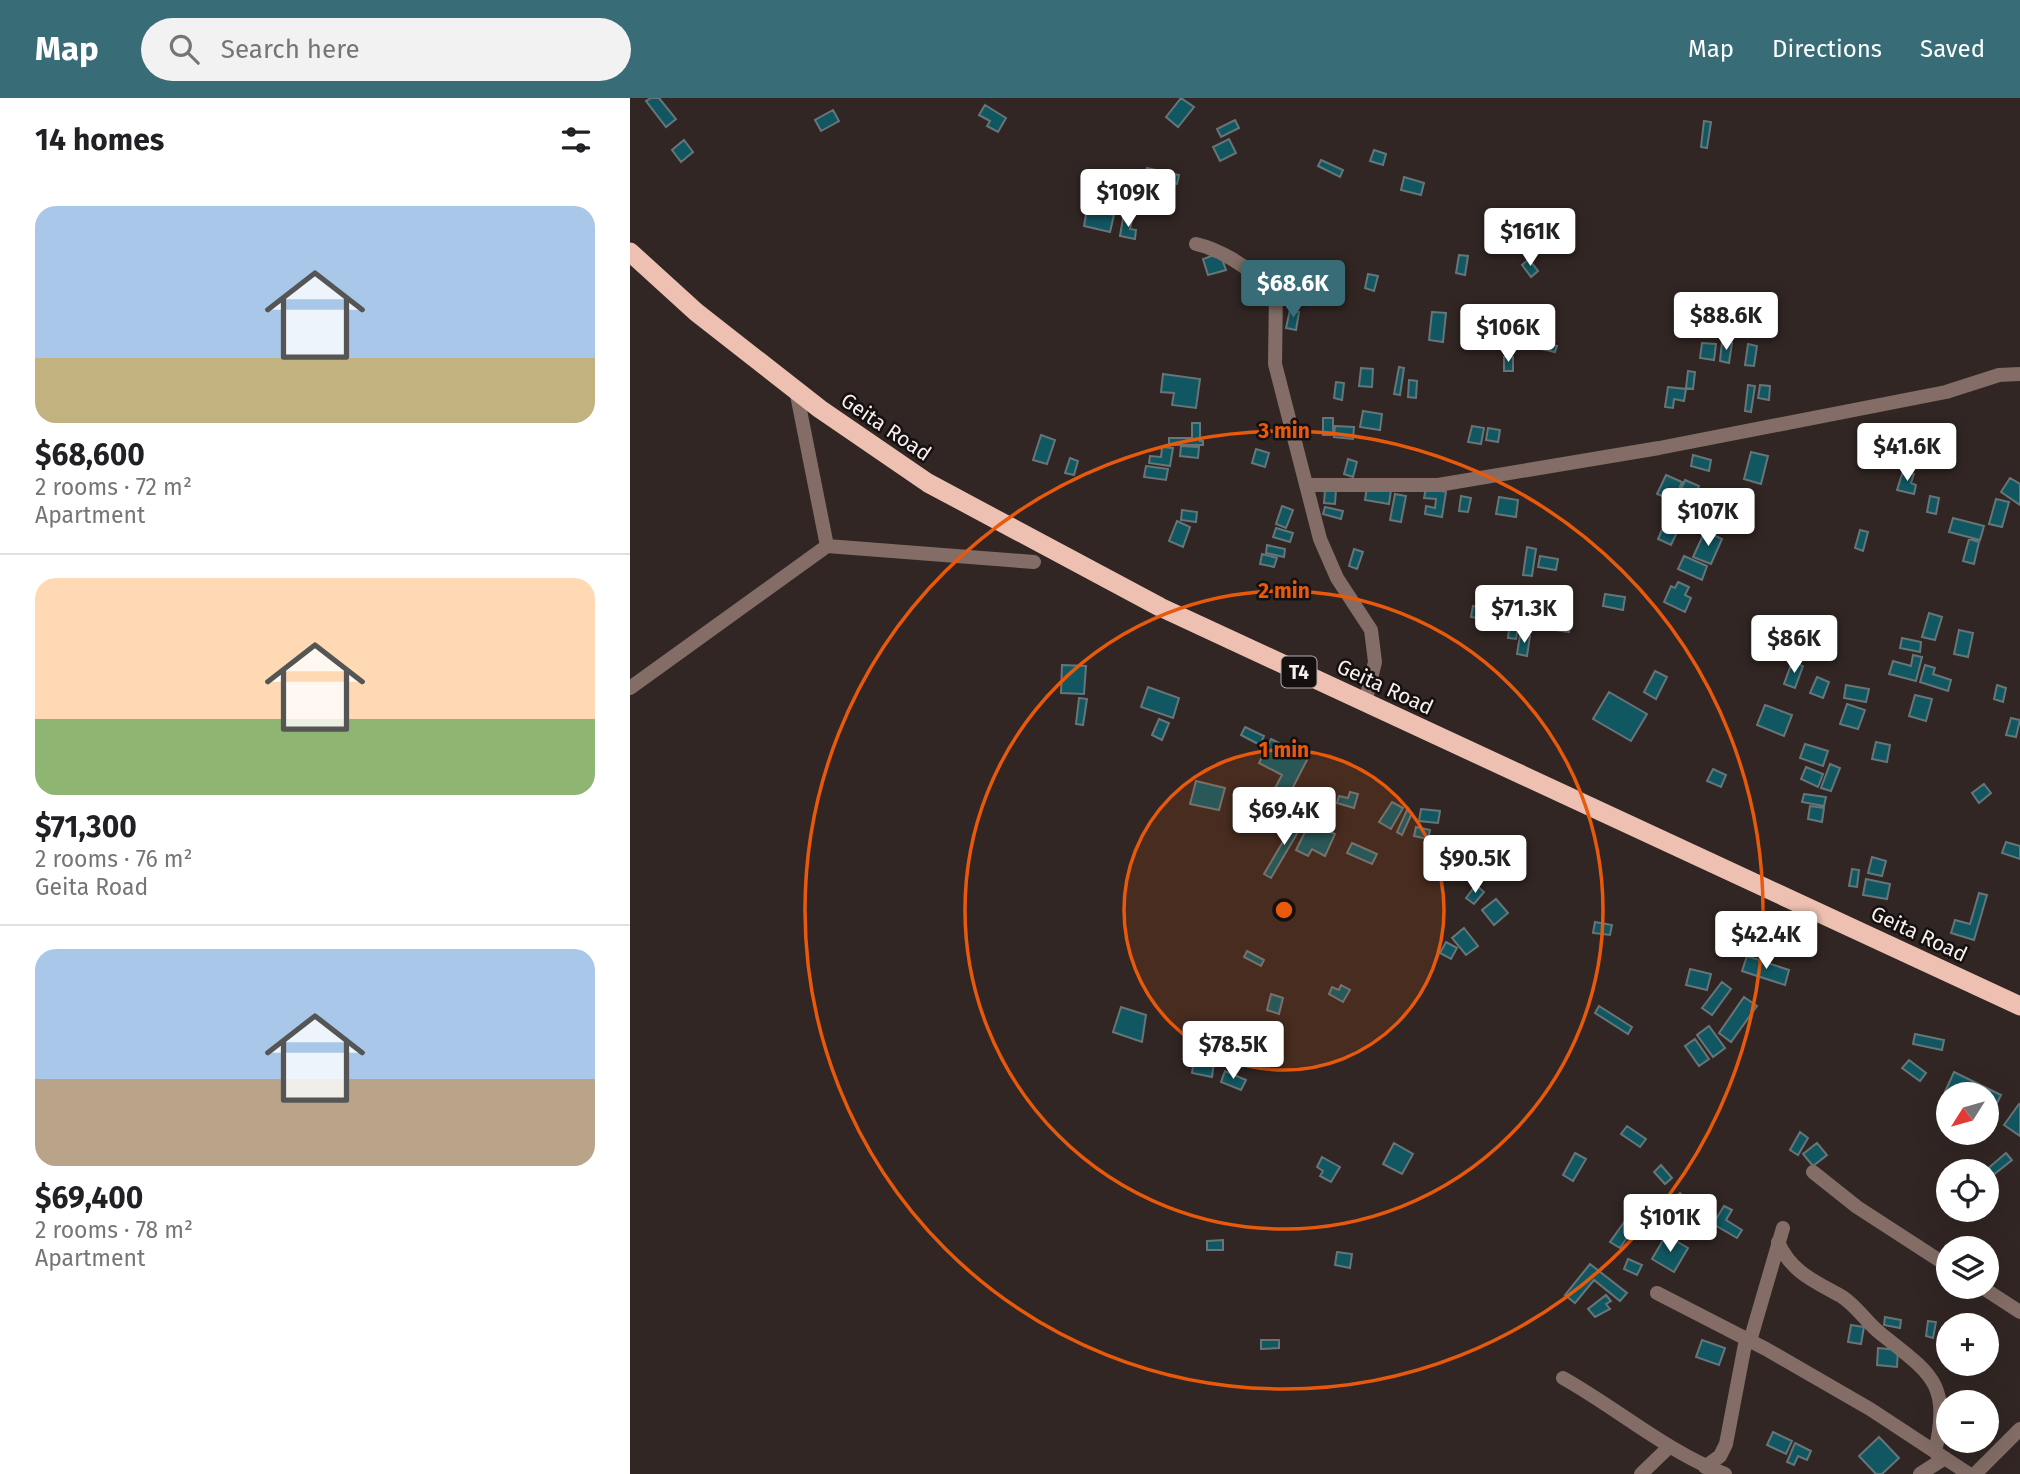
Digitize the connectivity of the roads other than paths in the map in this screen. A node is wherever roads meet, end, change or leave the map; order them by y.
1 (1196, 244) dead end
2 (630, 252) edge
3 (2020, 374) edge
4 (796, 390) junction
5 (1306, 485) junction
6 (827, 546) junction
7 (1034, 562) dead end
8 (630, 688) edge
9 (1365, 703) junction
10 (2020, 1006) edge
11 (1813, 1172) dead end
12 (1936, 1258) edge
13 (1657, 1293) dead end
14 (1999, 1298) edge
15 (2020, 1312) edge
16 (1748, 1340) junction
17 (1563, 1378) dead end
18 (2020, 1429) edge
19 (1669, 1447) junction
20 (1940, 1455) junction
21 (1705, 1466) junction
22 (1641, 1474) edge
23 (1725, 1474) edge
24 (1920, 1474) edge
25 (1969, 1474) edge
26 (1975, 1474) edge

1 - 5 street
2 - 4 highway, Geita Road / T4
3 - 5 street
4 - 6 street
4 - 9 highway, Geita Road / T4
5 - 9 street
6 - 7 street
6 - 8 street
9 - 10 highway, Geita Road / T4
11 - 12 street
13 - 16 street
14 - 15 street
16 - 20 street
16 - 20 street
16 - 21 street
17 - 19 street
18 - 26 street
19 - 21 street
19 - 22 street
20 - 24 street
20 - 25 street
21 - 23 street

